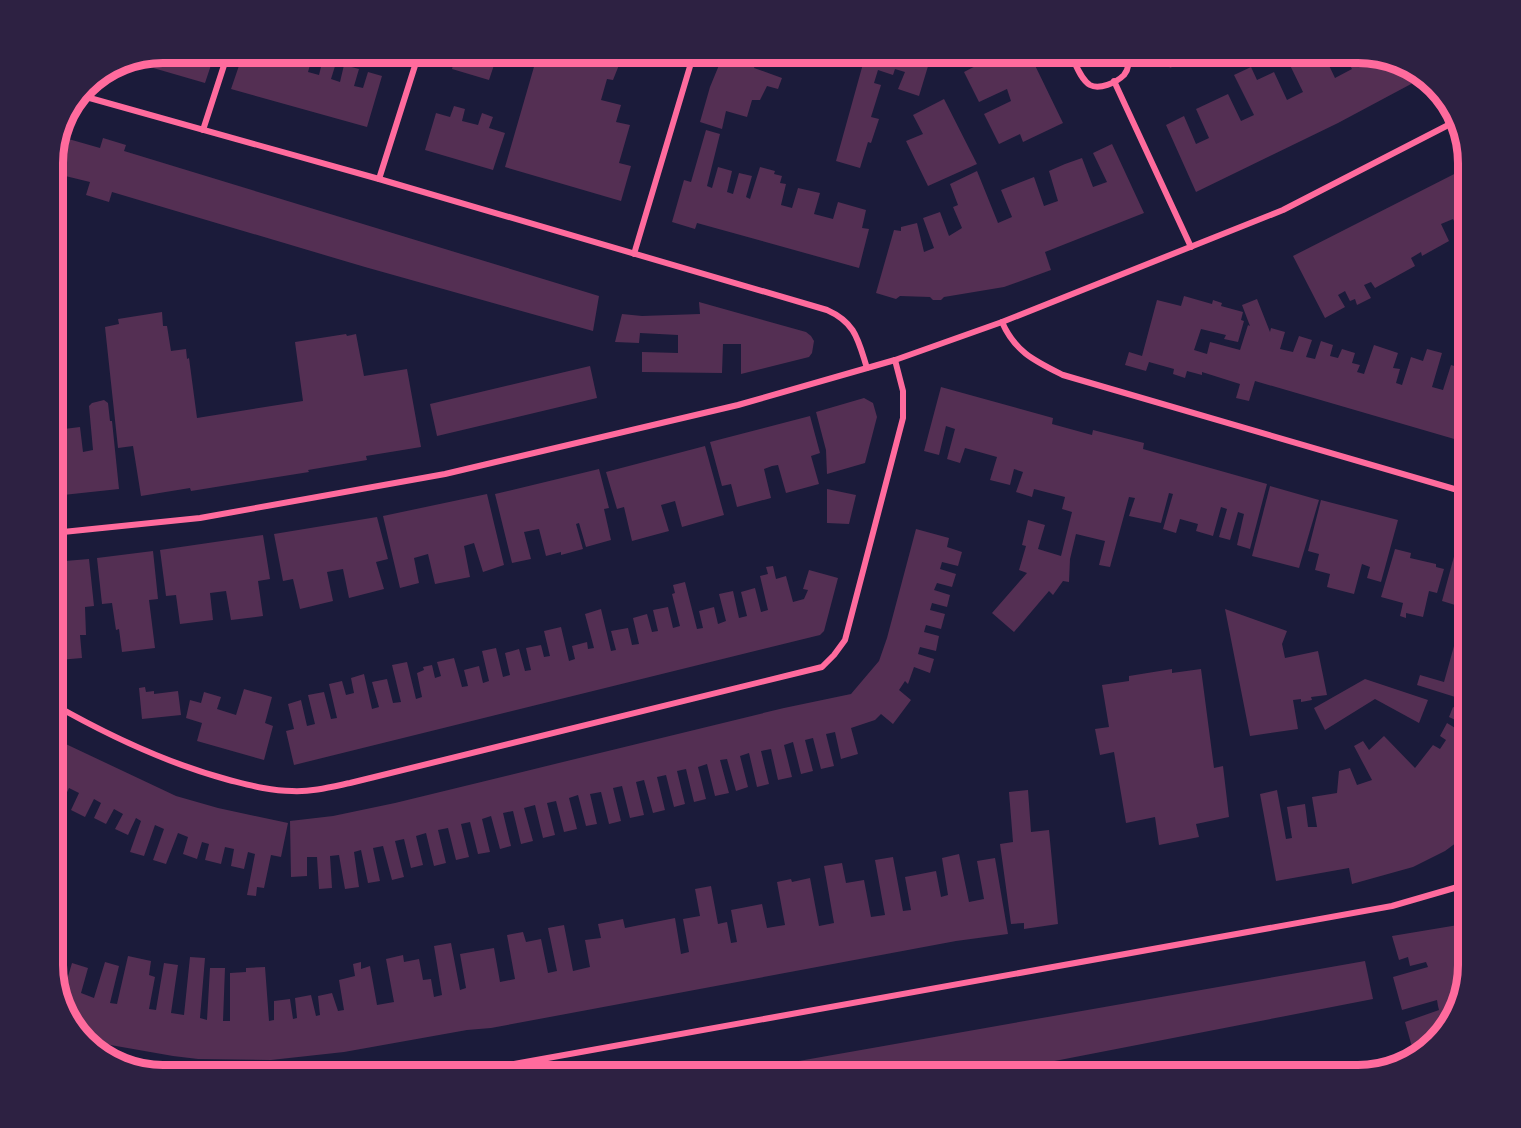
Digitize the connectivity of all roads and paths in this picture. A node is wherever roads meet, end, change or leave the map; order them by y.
1 (224, 63) edge
2 (416, 63) edge
3 (691, 63) edge
4 (1075, 63) edge
5 (1128, 63) edge
6 (1114, 81) junction
7 (88, 98) edge
8 (1450, 124) edge
9 (203, 130) junction
10 (379, 179) junction
11 (1191, 247) junction
12 (634, 254) junction
13 (1002, 322) junction
14 (895, 360) junction
15 (867, 368) junction
16 (1458, 490) edge
17 (63, 532) edge
18 (63, 709) edge
19 (1458, 887) edge
20 (514, 1065) edge

1 - 9 street
2 - 10 street
3 - 12 street
4 - 6 street
5 - 6 street
6 - 11 street
7 - 9 street
8 - 11 street
9 - 10 street
10 - 12 street
11 - 13 street
12 - 15 street
13 - 14 street
13 - 16 street
14 - 15 street
14 - 18 street
15 - 17 street
19 - 20 street

